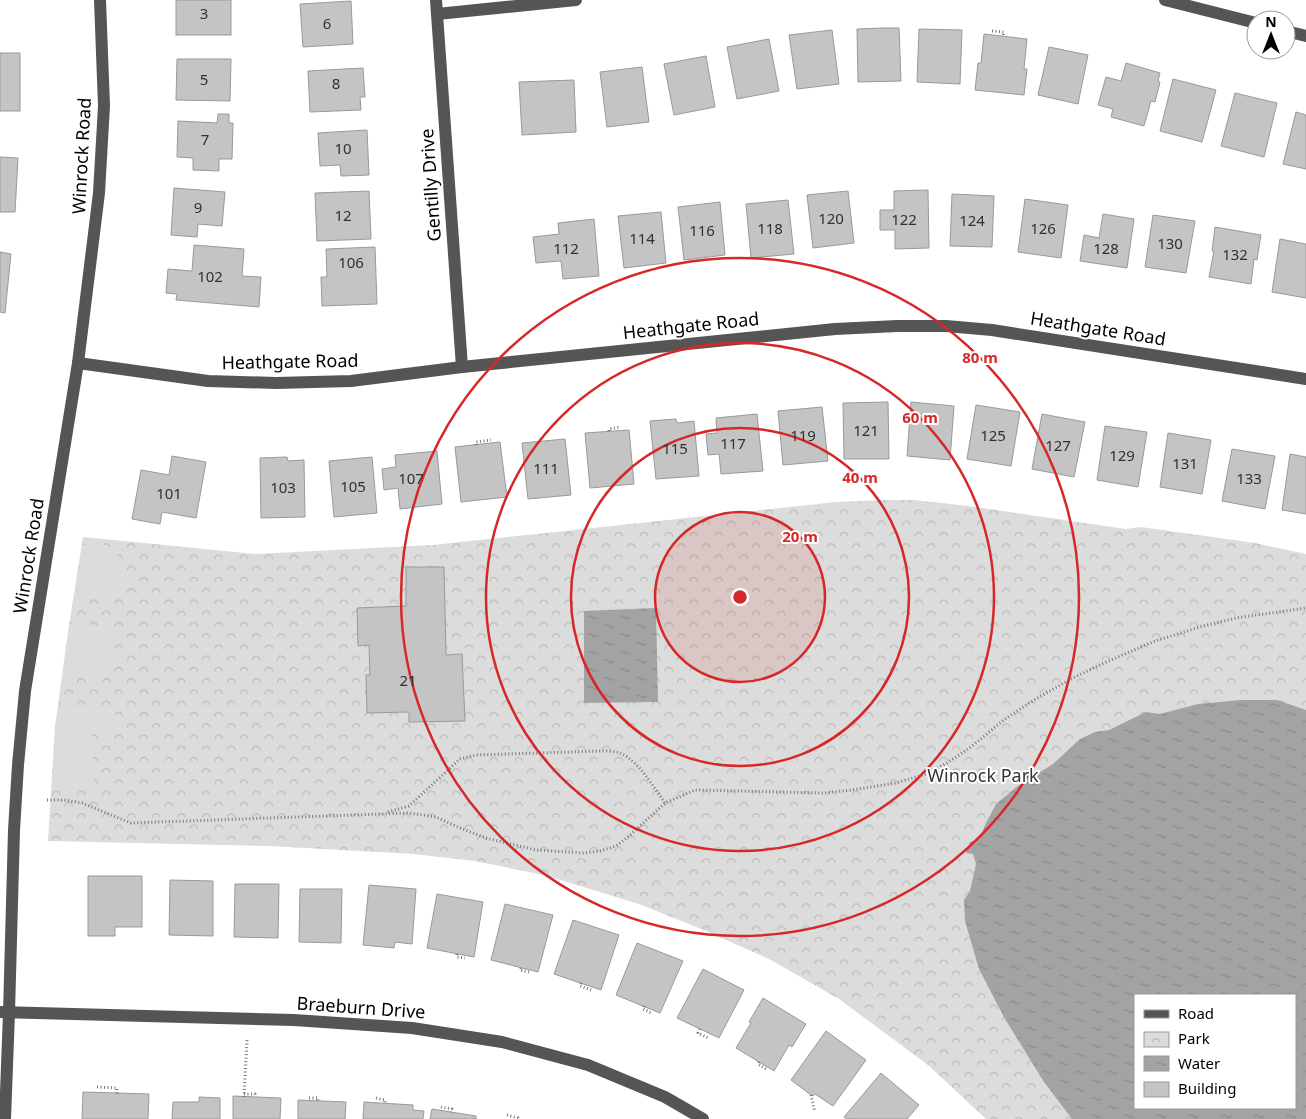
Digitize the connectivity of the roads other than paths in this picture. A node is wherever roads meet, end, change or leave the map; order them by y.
1 (100, 0) edge
2 (436, 0) edge
3 (576, 0) edge
4 (1166, 0) edge
5 (437, 14) junction
6 (1246, 20) edge
7 (78, 363) junction
8 (462, 367) junction
9 (1306, 379) edge
10 (5, 1012) edge
11 (5, 1119) edge
12 (703, 1119) edge

1 - 7 street, Winrock Road
2 - 5 street, Gentilly Drive
3 - 5 street
4 - 6 street
5 - 8 street, Gentilly Drive
7 - 8 street, Heathgate Road
7 - 10 street, Winrock Road
8 - 9 street, Heathgate Road
10 - 11 street, Winrock Road
10 - 12 street, Braeburn Drive

